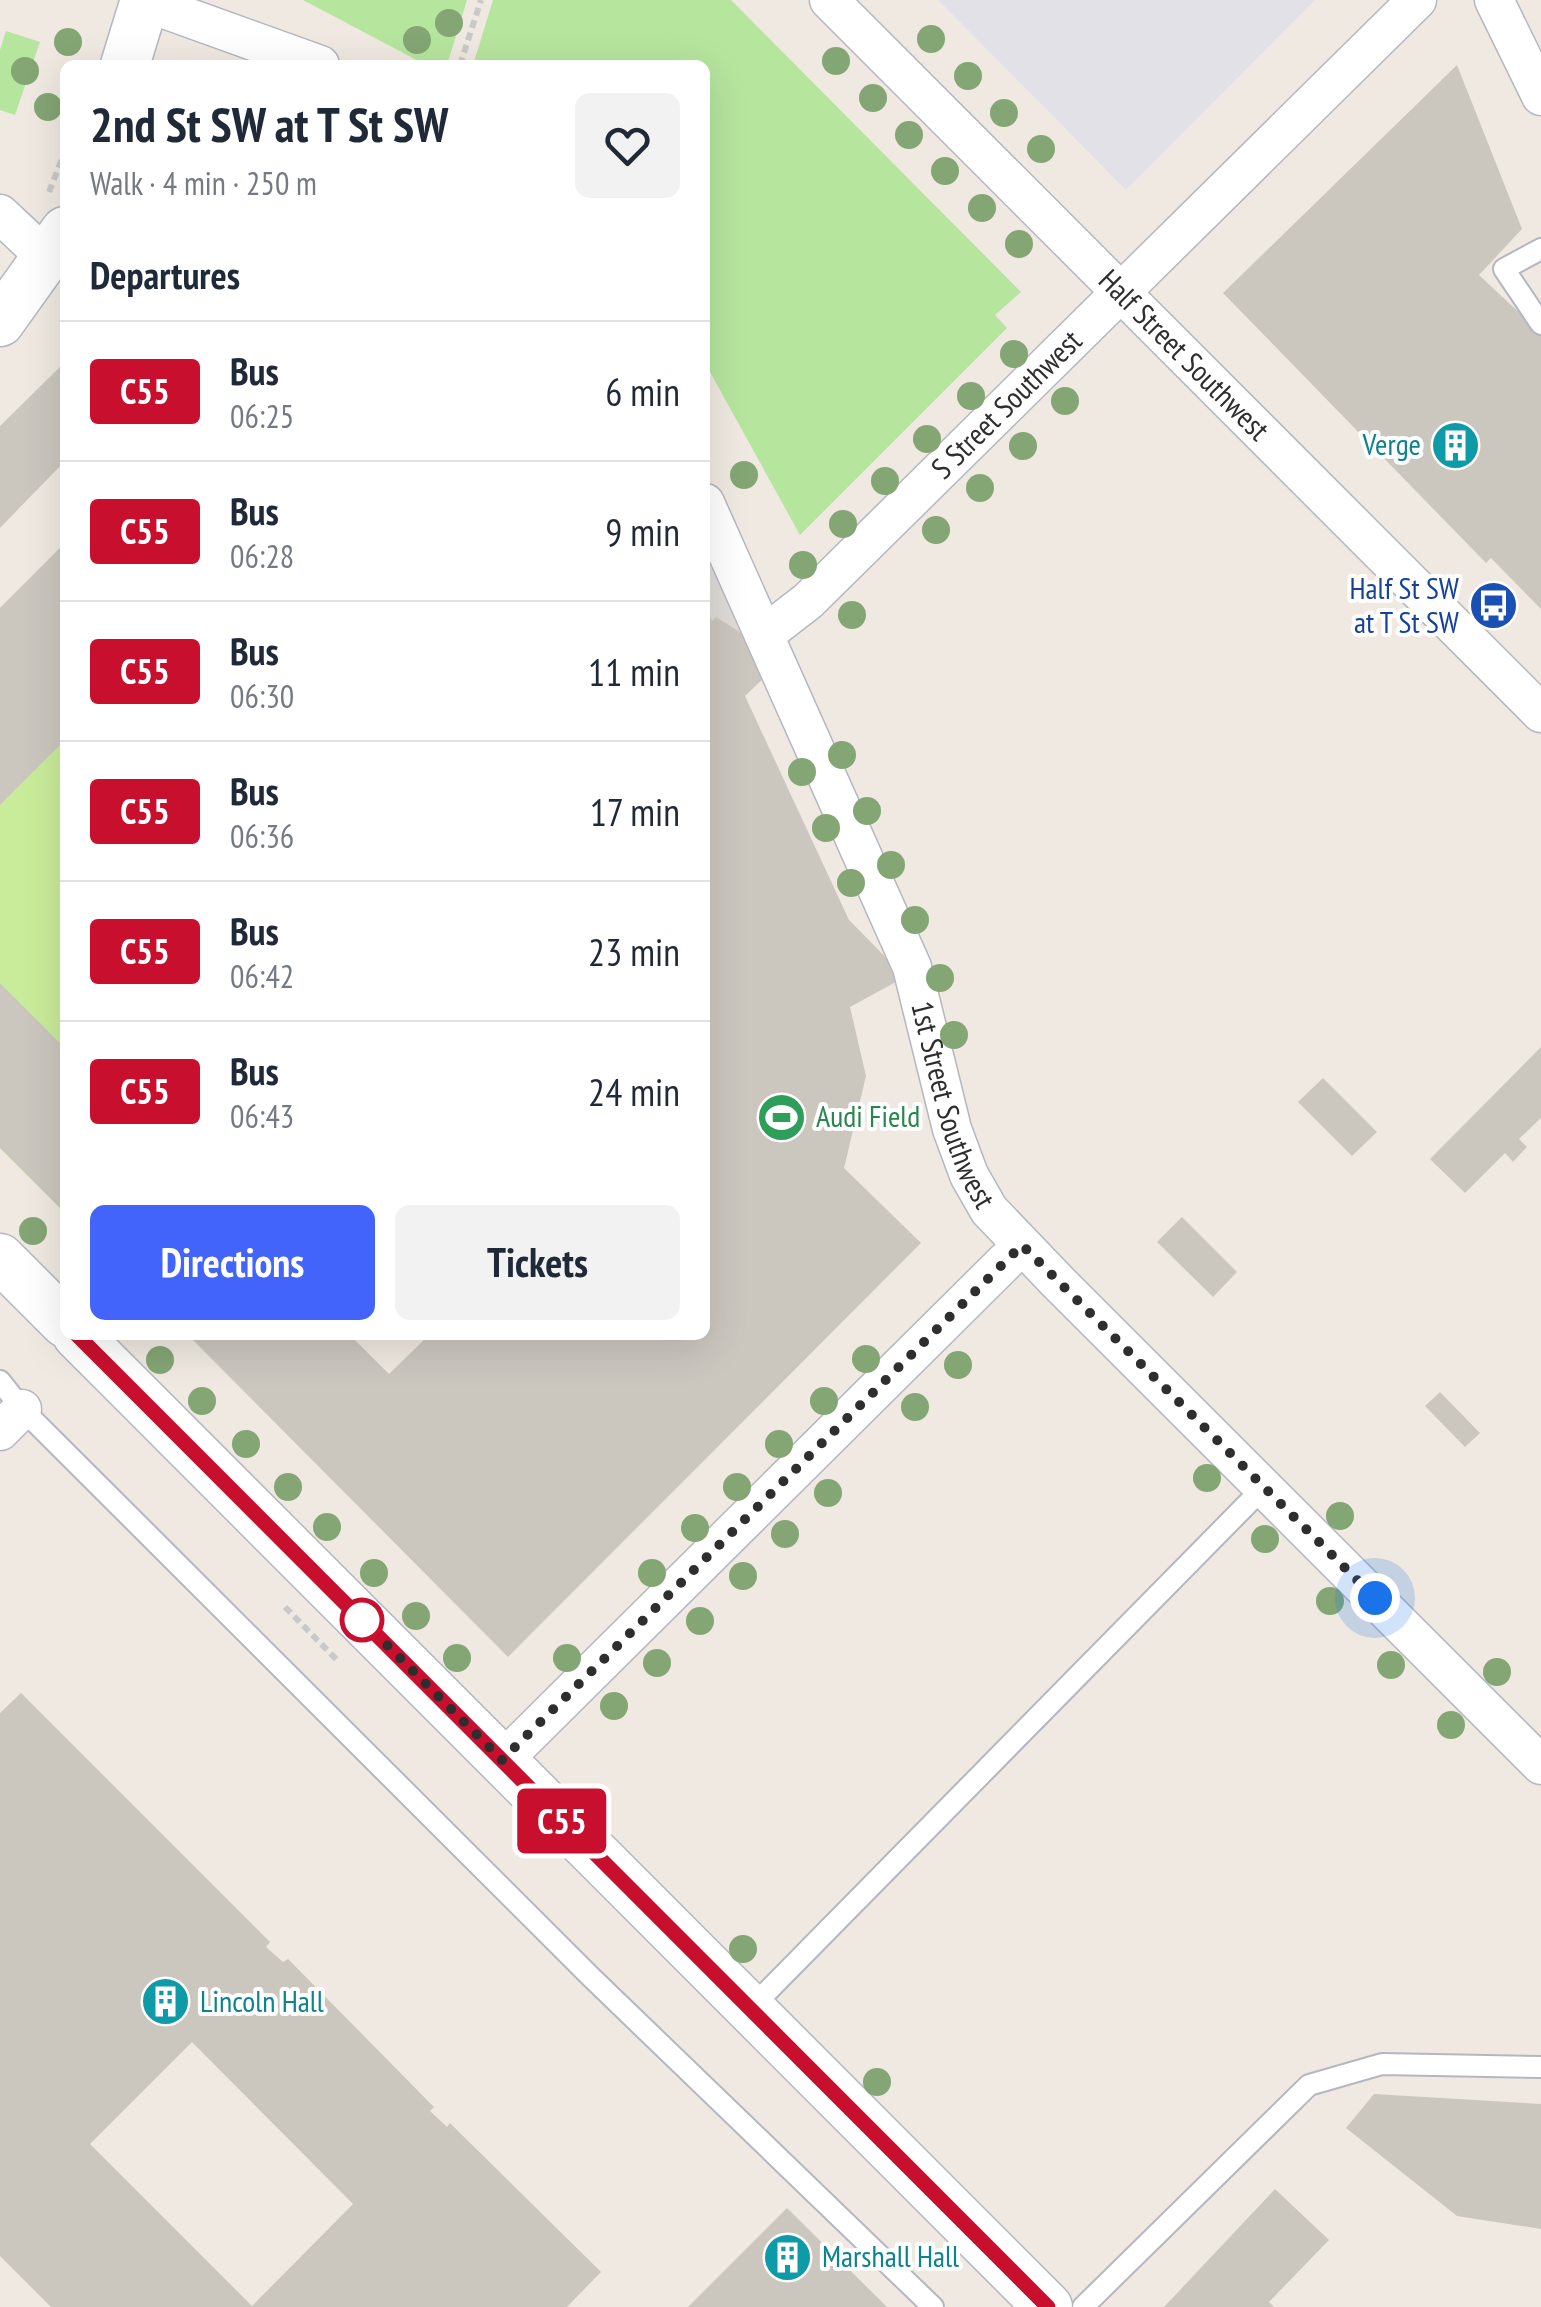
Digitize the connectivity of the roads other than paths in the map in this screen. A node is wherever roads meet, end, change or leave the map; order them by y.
1 (829, 0) edge
2 (1417, 0) edge
3 (1494, 0) edge
4 (145, 1) edge
5 (127, 60) edge
6 (306, 60) edge
7 (1541, 96) edge
8 (0, 214) edge
9 (57, 246) edge
10 (1541, 249) edge
11 (1120, 292) junction
12 (0, 322) edge
13 (1541, 324) edge
14 (710, 514) edge
15 (764, 635) junction
16 (1541, 712) edge
17 (1022, 1245) junction
18 (0, 1258) edge
19 (60, 1318) edge
20 (82, 1340) edge
21 (6, 1404) edge
22 (1264, 1487) junction
23 (502, 1760) junction
24 (1541, 1765) edge
25 (750, 2009) junction
26 (1541, 2067) edge
27 (933, 2307) edge
28 (1048, 2307) edge
29 (1083, 2307) edge

1 - 11 street, Half Street Southwest
2 - 11 street, S Street Southwest
3 - 7 street
4 - 5 street
4 - 6 street
8 - 9 street
9 - 12 street
10 - 13 lane
11 - 15 street, S Street Southwest
11 - 16 street, Half Street Southwest
14 - 15 street, 1st Street Southwest
15 - 17 street, 1st Street Southwest
17 - 22 street, 1st Street Southwest
17 - 23 street
18 - 19 street
20 - 23 street
21 - 27 lane
22 - 24 street, 1st Street Southwest
22 - 25 lane
23 - 25 street
25 - 28 street
26 - 29 lane

